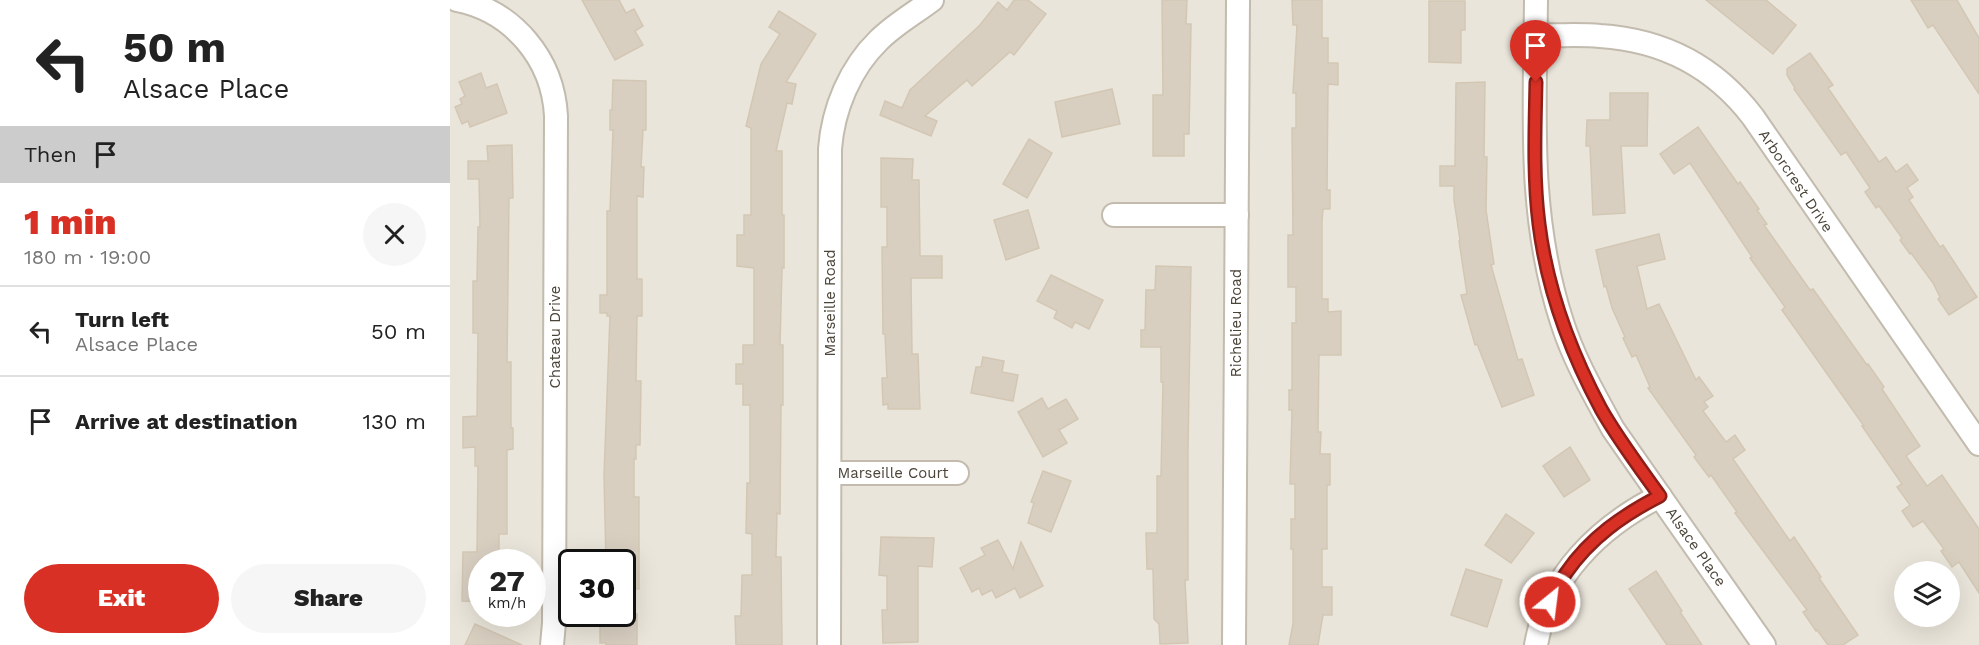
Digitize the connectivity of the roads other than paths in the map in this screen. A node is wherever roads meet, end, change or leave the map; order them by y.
1 (457, 0) edge
2 (932, 0) edge
3 (1238, 0) edge
4 (1536, 0) edge
5 (1536, 35) junction
6 (1114, 215) dead end
7 (1237, 215) junction
8 (1979, 444) edge
9 (830, 473) junction
10 (957, 473) dead end
11 (1660, 496) junction
12 (552, 645) edge
13 (829, 645) edge
14 (1234, 645) edge
15 (1536, 645) edge
16 (1764, 645) edge

1 - 12 street, Chateau Drive
2 - 9 street, Marseille Road
3 - 7 street, Richelieu Road
4 - 5 street, Alsace Place
5 - 8 street, Arborcrest Drive
5 - 11 street, Alsace Place
6 - 7 street
7 - 14 street, Richelieu Road
9 - 10 street, Marseille Court
9 - 13 street, Marseille Road
11 - 15 street
11 - 16 street, Alsace Place

